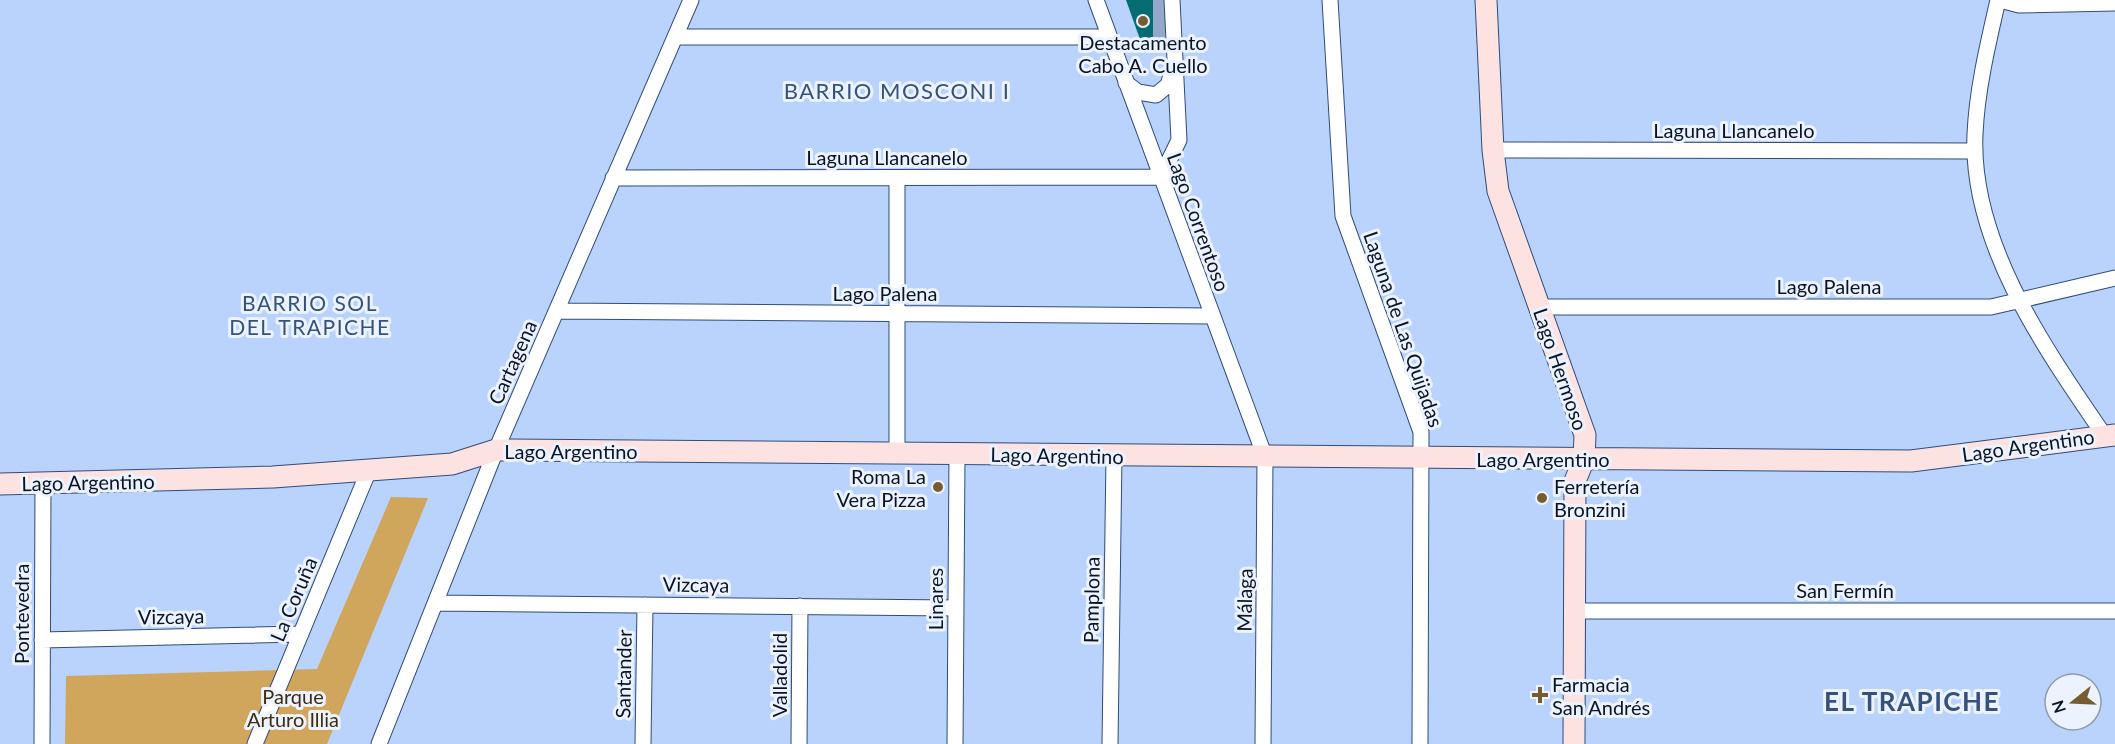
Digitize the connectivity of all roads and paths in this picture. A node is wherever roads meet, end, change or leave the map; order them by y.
1 (691, 0) edge
2 (1096, 0) edge
3 (1172, 0) edge
4 (1330, 0) edge
5 (1486, 0) edge
6 (1999, 0) edge
7 (2115, 3) edge
8 (675, 37) junction
9 (1109, 37) junction
10 (1175, 59) junction
11 (1126, 83) junction
12 (1493, 150) junction
13 (1975, 151) junction
14 (1161, 177) junction
15 (613, 178) junction
16 (897, 178) junction
17 (2115, 278) edge
18 (2021, 302) junction
19 (1539, 307) junction
20 (557, 311) junction
21 (897, 314) junction
22 (1212, 316) junction
23 (2110, 435) edge
24 (496, 450) junction
25 (897, 454) junction
26 (957, 454) junction
27 (1114, 456) junction
28 (1265, 457) junction
29 (1422, 458) junction
30 (1584, 459) junction
31 (369, 470) junction
32 (44, 483) junction
33 (0, 484) edge
34 (436, 603) junction
35 (645, 605) junction
36 (800, 606) junction
37 (956, 608) junction
38 (1575, 611) junction
39 (2115, 611) edge
40 (301, 634) junction
41 (42, 640) junction
42 (42, 744) edge
43 (255, 744) edge
44 (379, 744) edge
45 (643, 744) edge
46 (799, 744) edge
47 (955, 744) edge
48 (1110, 744) edge
49 (1263, 744) edge
50 (1420, 744) edge
51 (1574, 744) edge

1 - 8 street, Cartagena
2 - 9 street, Lago Correntoso
3 - 10 street
4 - 29 street, Laguna de Las Quijadas
5 - 12 street, Lago Hermoso
6 - 7 street
6 - 13 street
8 - 9 street
8 - 15 street, Cartagena
9 - 11 street, Lago Correntoso
10 - 11 street
10 - 14 street
11 - 14 street, Lago Correntoso
12 - 13 street, Laguna Llancanelo
12 - 19 street, Lago Hermoso
13 - 18 street
14 - 16 street, Laguna Llancanelo
14 - 22 street, Lago Correntoso
15 - 16 street, Laguna Llancanelo
15 - 20 street, Cartagena
16 - 21 street
17 - 18 street, Lago Palena
18 - 19 street, Lago Palena
18 - 23 street
19 - 30 street, Lago Hermoso
20 - 21 street, Lago Palena
20 - 24 street, Cartagena
21 - 22 street, Lago Palena
21 - 25 street
22 - 28 street, Lago Correntoso
23 - 30 street, Lago Argentino
24 - 25 street, Lago Argentino
24 - 31 street, Lago Argentino
24 - 34 street, Cartagena
25 - 26 street, Lago Argentino
26 - 27 street, Lago Argentino
26 - 37 street, Linares
27 - 28 street, Lago Argentino
27 - 48 street, Pamplona
28 - 29 street, Lago Argentino
28 - 49 street, Málaga
29 - 30 street, Lago Argentino
29 - 50 street, Laguna de Las Quijadas
30 - 38 street, Lago Hermoso
31 - 32 street, Lago Argentino
31 - 40 street, La Coruña
32 - 33 street, Lago Argentino
32 - 41 street, Pontevedra
34 - 35 street, Vizcaya
34 - 44 street, Cartagena
35 - 36 street, Vizcaya
35 - 45 street, Santander
36 - 37 street, Vizcaya
36 - 46 street, Valladolid
37 - 47 street, Linares
38 - 39 street, San Fermín
38 - 51 street, Lago Hermoso
40 - 41 street, Vizcaya
40 - 43 street, La Coruña
41 - 42 street, Pontevedra

